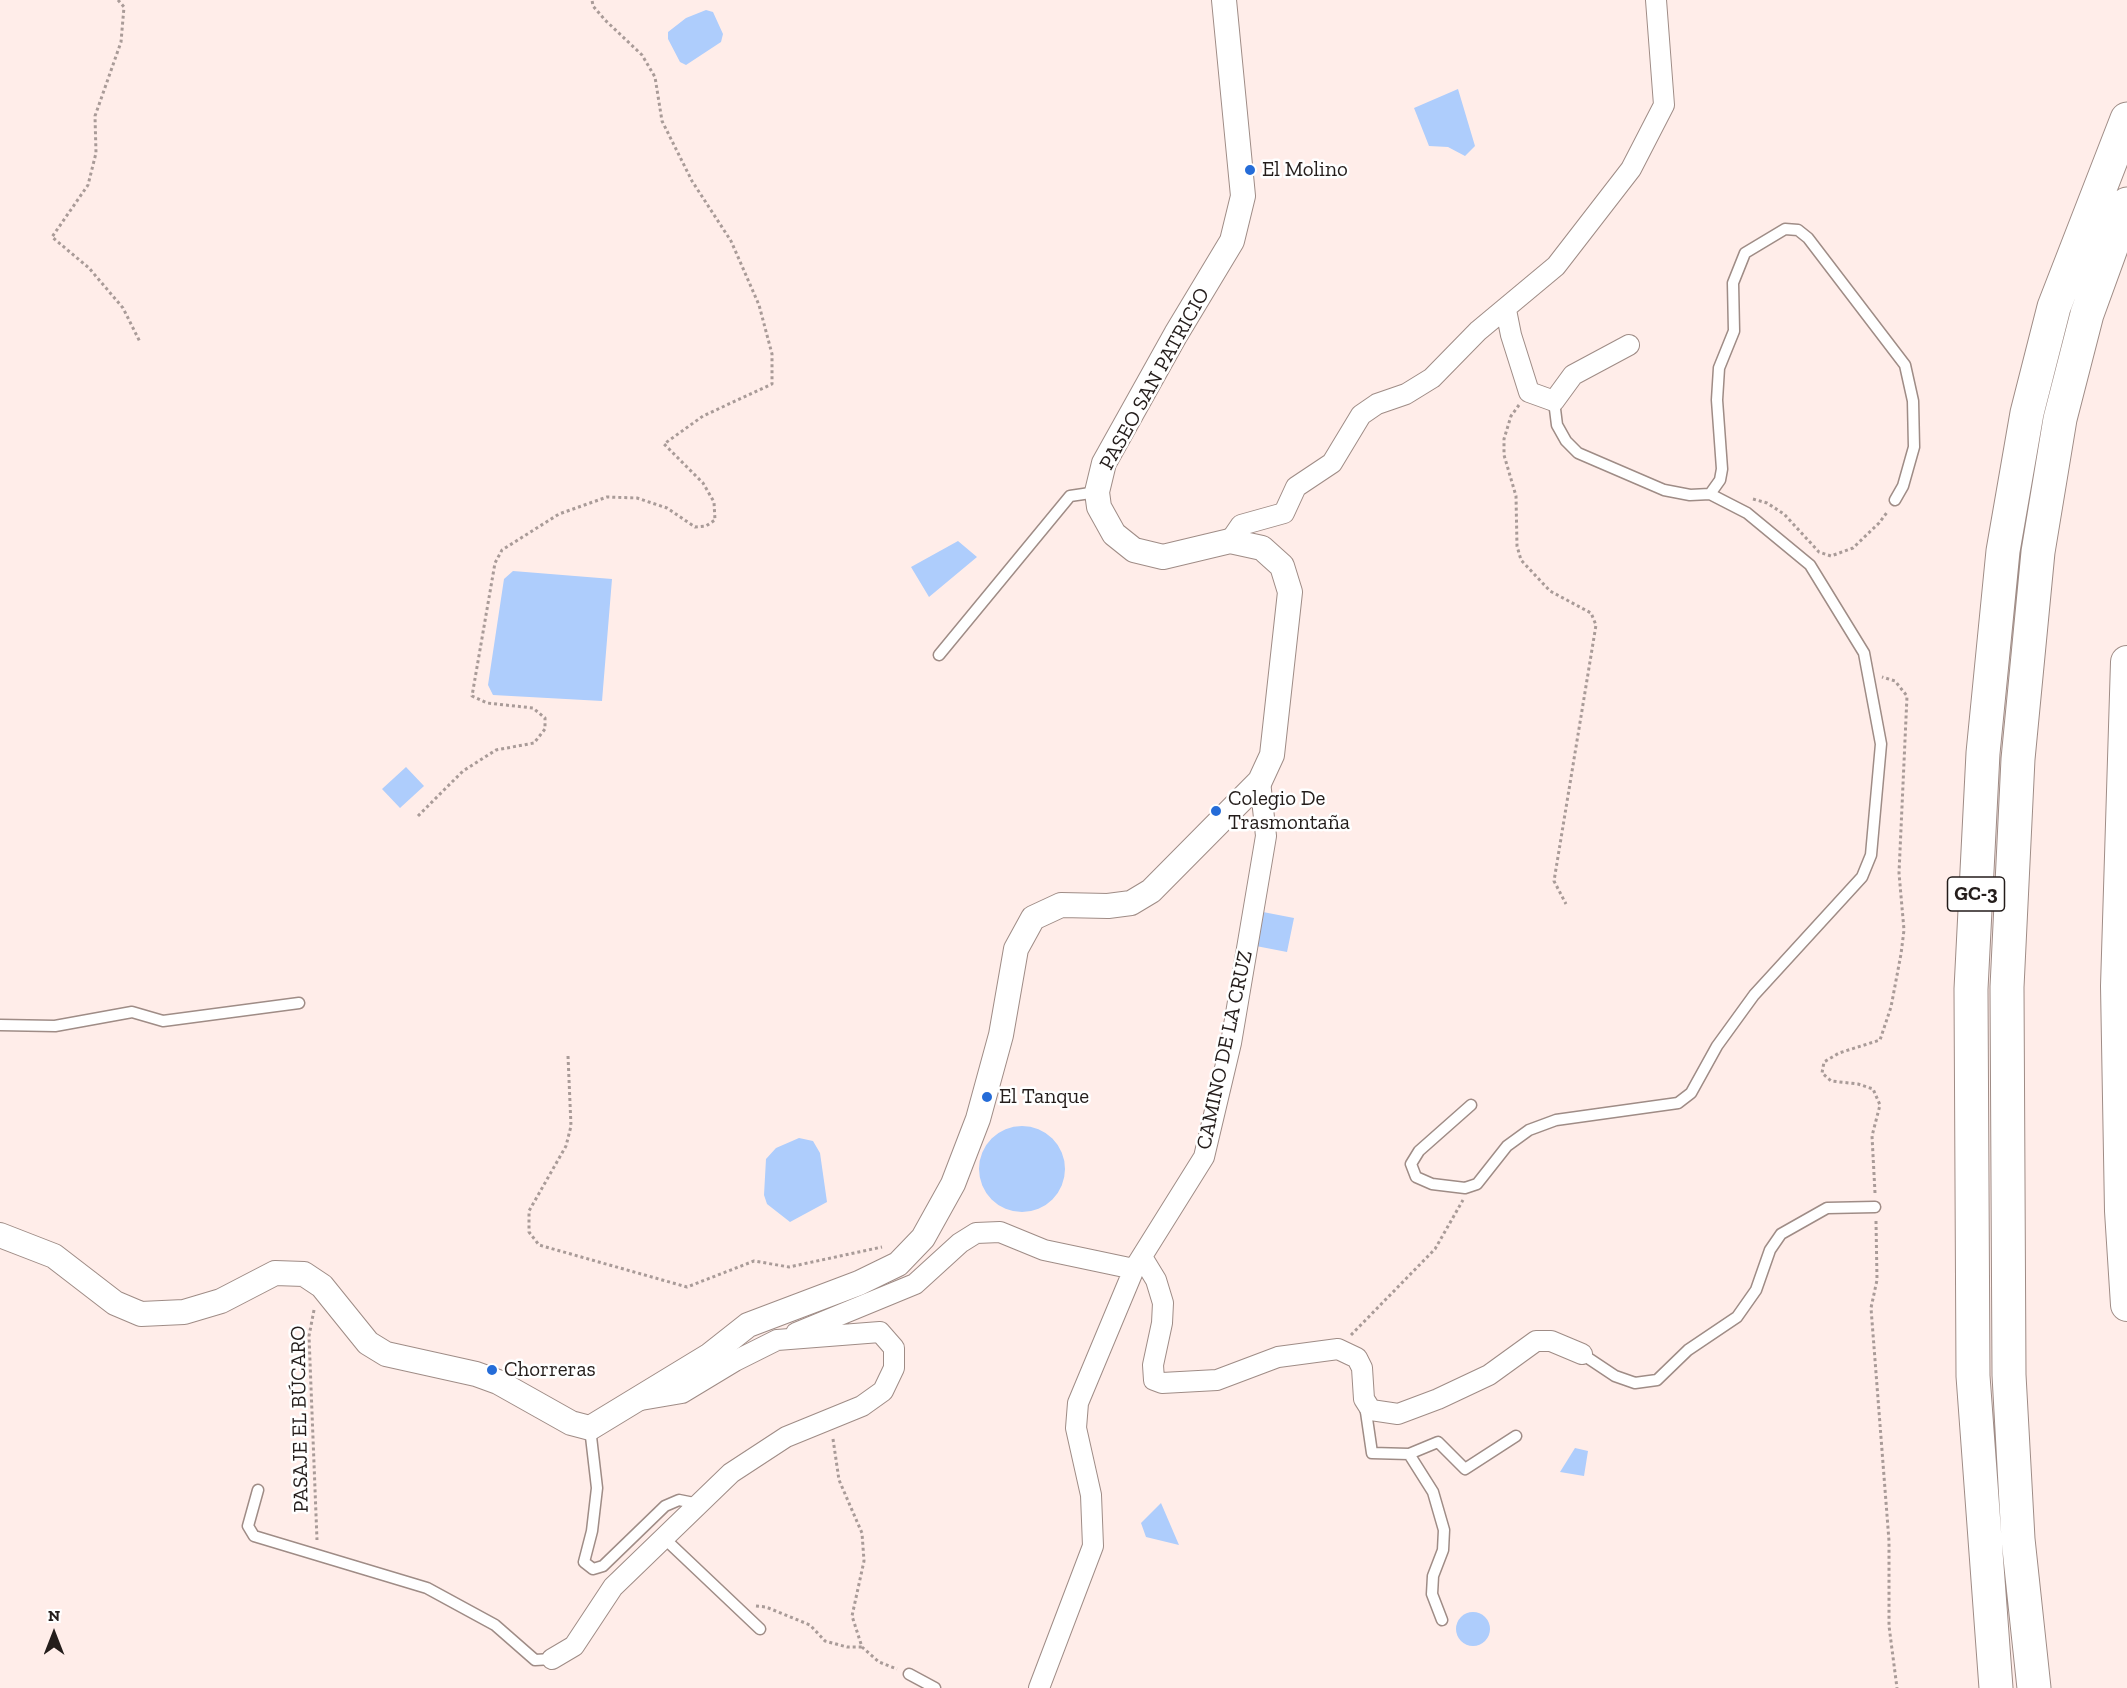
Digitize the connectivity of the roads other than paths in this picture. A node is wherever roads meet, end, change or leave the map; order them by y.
1 (1224, 0) edge
2 (1656, 0) edge
3 (2127, 119) edge
4 (2127, 204) edge
5 (1506, 310) junction
6 (1629, 345) dead end
7 (1554, 401) junction
8 (1097, 492) junction
9 (1710, 494) junction
10 (1895, 500) road end
11 (1230, 541) junction
12 (939, 655) dead end
13 (2127, 662) edge
14 (1260, 782) junction
15 (299, 1003) dead end
16 (0, 1025) edge
17 (1471, 1105) dead end
18 (1875, 1207) road end
19 (0, 1235) edge
20 (1138, 1263) junction
21 (2127, 1305) edge
22 (777, 1340) junction
23 (1582, 1354) joint
24 (1364, 1399) junction
25 (640, 1400) junction
26 (590, 1428) junction
27 (1516, 1436) dead end
28 (1409, 1454) junction
29 (258, 1490) dead end
30 (700, 1504) junction
31 (665, 1539) junction
32 (1442, 1620) dead end
33 (760, 1629) dead end
34 (552, 1659) joint
35 (909, 1674) road end
36 (935, 1688) edge
37 (1039, 1688) edge
38 (1996, 1688) edge
39 (2034, 1688) edge

1 - 8 street, PASEO SAN PATRICIO
2 - 5 street
3 - 38 highway, GC-3
4 - 39 highway, GC-3
5 - 7 street
5 - 11 street
6 - 7 street
7 - 9 lane
8 - 11 street, PASEO SAN PATRICIO
8 - 12 lane
9 - 10 lane
9 - 17 lane
11 - 14 street, PASEO SAN PATRICIO
13 - 21 main road
14 - 20 street, CAMINO DE LA CRUZ
14 - 25 street
15 - 16 lane
18 - 23 lane
19 - 26 street
20 - 22 street
20 - 24 street
20 - 37 street, CAMINO DE LA CRUZ
22 - 25 street
22 - 30 street
23 - 24 street
24 - 28 lane
25 - 26 street
26 - 30 lane
27 - 28 lane
28 - 32 lane
29 - 34 lane
30 - 31 street
31 - 33 lane
31 - 34 street
35 - 36 lane

